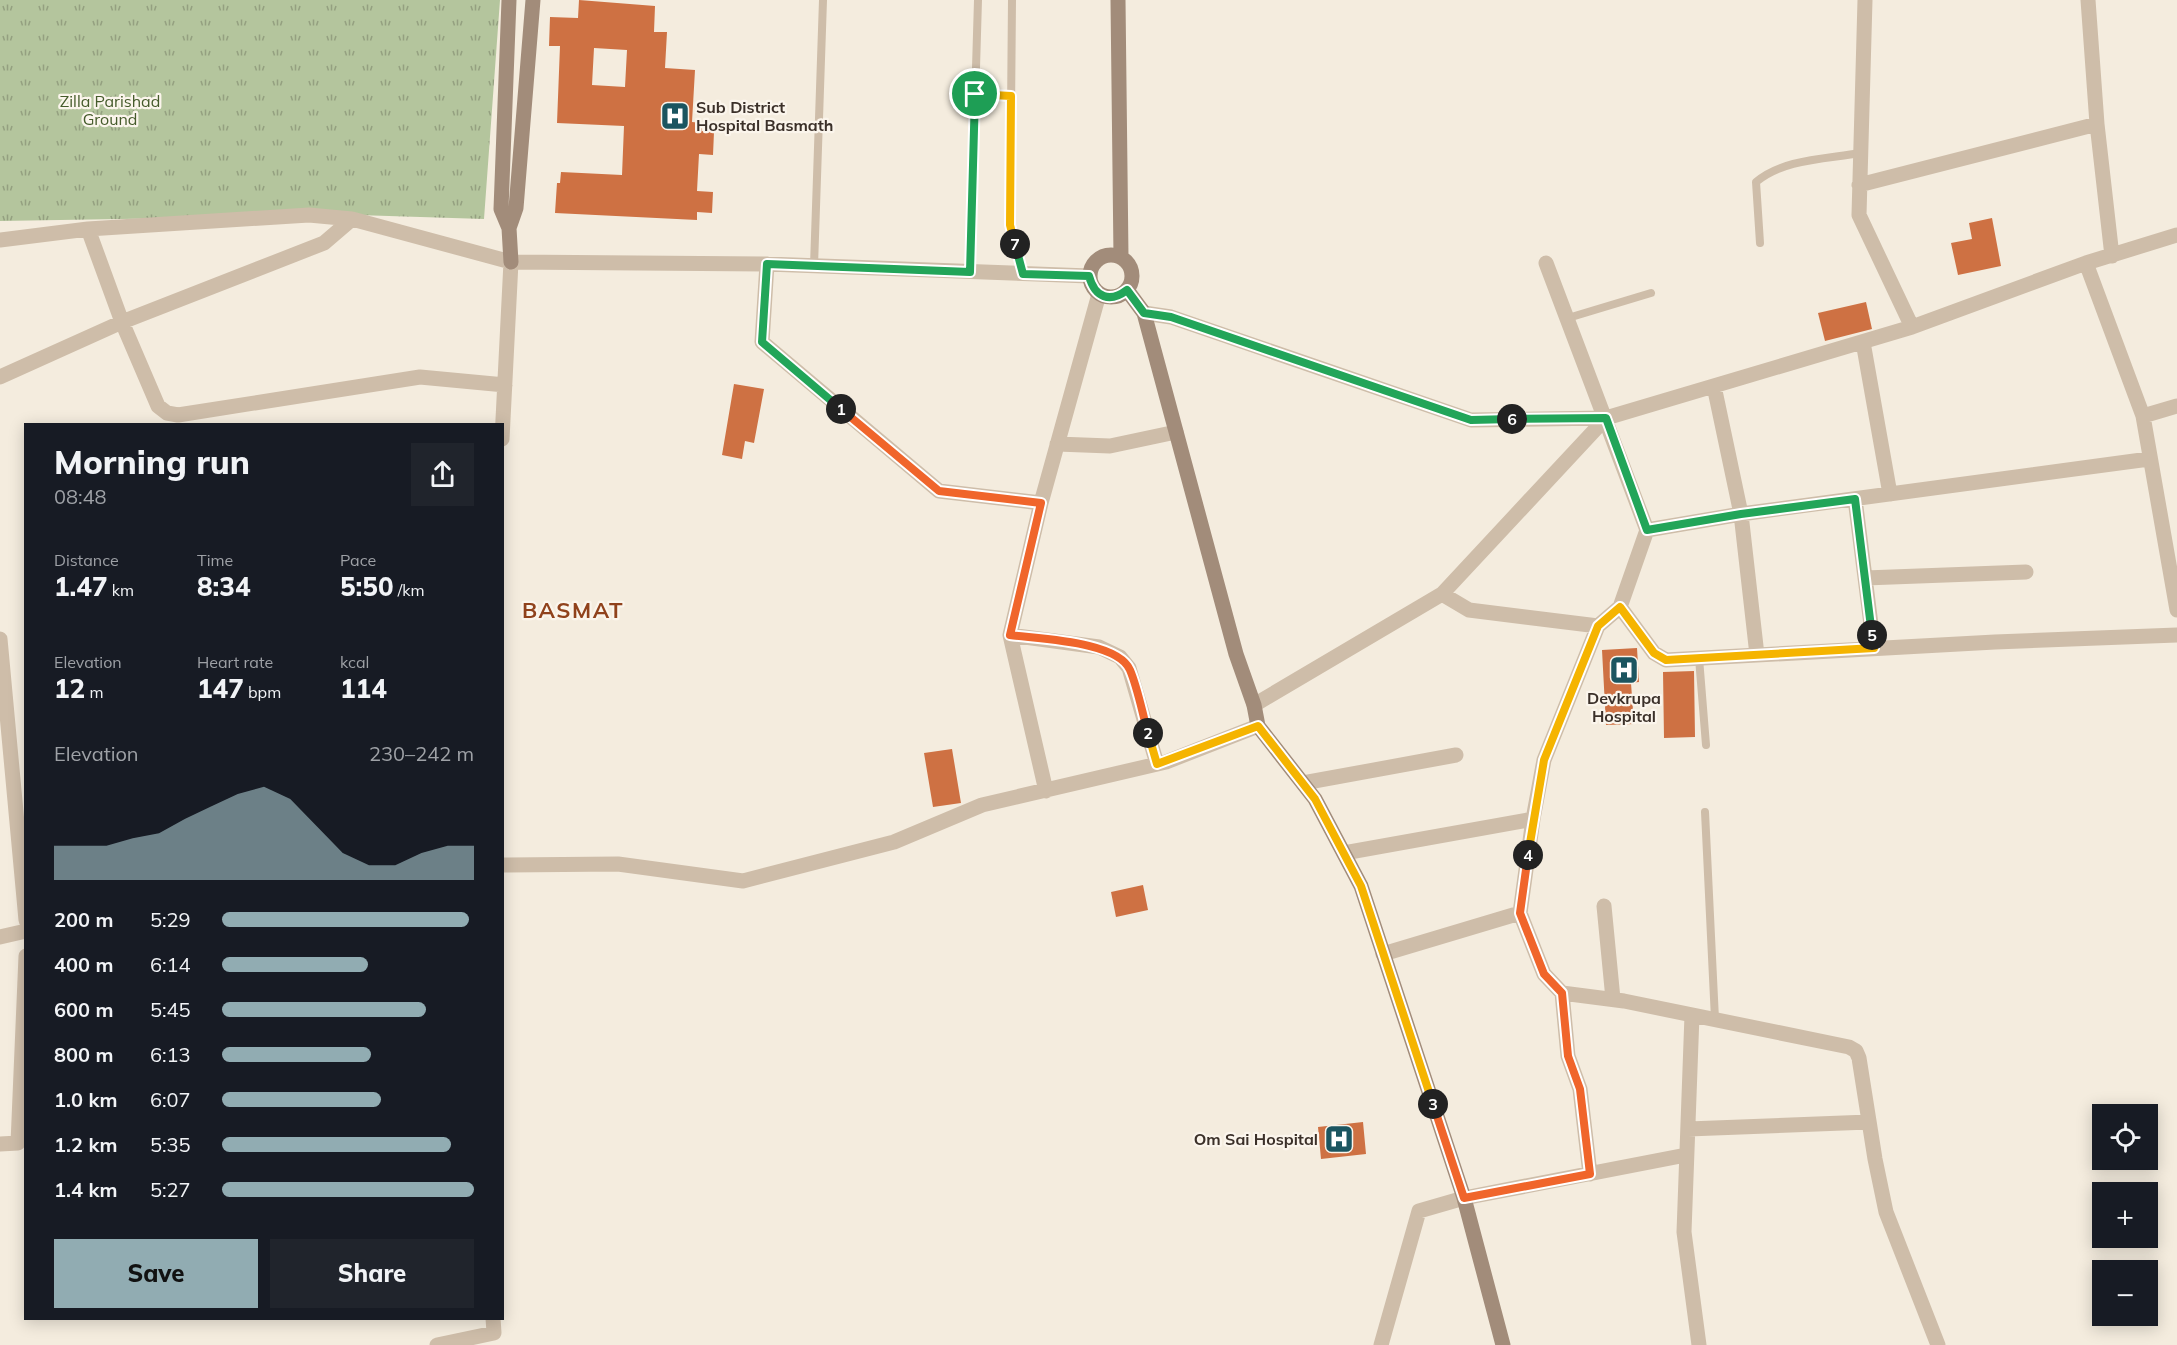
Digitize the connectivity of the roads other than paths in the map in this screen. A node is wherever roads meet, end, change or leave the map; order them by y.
1 (509, 0) edge
2 (533, 0) edge
3 (823, 0) edge
4 (978, 0) edge
5 (1012, 0) edge
6 (1118, 0) edge
7 (1864, 0) edge
8 (2088, 0) edge
9 (975, 94) junction
10 (1011, 96) junction
11 (2097, 124) junction
12 (1860, 153) junction
13 (1860, 185) junction
14 (352, 219) junction
15 (509, 228) junction
16 (88, 229) junction
17 (2177, 235) edge
18 (0, 240) edge
19 (1760, 243) dead end
20 (1120, 256) junction
21 (2112, 256) junction
22 (512, 262) junction
23 (1546, 262) dead end
24 (2086, 263) junction
25 (767, 264) junction
26 (814, 266) junction
27 (970, 272) junction
28 (1023, 274) junction
29 (1089, 276) junction
30 (1127, 290) junction
31 (1651, 293) dead end
32 (1099, 294) junction
33 (1144, 313) junction
34 (1568, 318) junction
35 (122, 322) junction
36 (1912, 327) junction
37 (1863, 342) junction
38 (0, 377) edge
39 (505, 385) junction
40 (1714, 386) junction
41 (2177, 406) edge
42 (2143, 416) junction
43 (1606, 418) junction
44 (503, 423) edge
45 (1176, 432) junction
46 (1057, 444) junction
47 (2149, 459) junction
48 (1890, 494) junction
49 (1855, 499) junction
50 (1041, 503) junction
51 (1741, 514) junction
52 (1647, 530) junction
53 (2026, 572) dead end
54 (1865, 578) junction
55 (1442, 594) junction
56 (1620, 607) junction
57 (2177, 610) edge
58 (1598, 626) junction
59 (1010, 635) junction
60 (2177, 635) edge
61 (0, 639) edge
62 (1874, 648) junction
63 (1756, 655) junction
64 (1699, 658) junction
65 (1254, 705) junction
66 (1258, 726) junction
67 (1706, 745) dead end
68 (1456, 755) dead end
69 (1157, 764) junction
70 (1303, 783) junction
71 (1046, 792) junction
72 (1706, 812) dead end
73 (1533, 819) junction
74 (1344, 853) junction
75 (504, 865) edge
76 (24, 898) edge
77 (1604, 906) dead end
78 (1520, 913) junction
79 (24, 931) edge
80 (0, 937) edge
81 (1383, 954) junction
82 (1562, 993) junction
83 (1613, 999) junction
84 (24, 1003) edge
85 (1692, 1015) junction
86 (1715, 1019) junction
87 (1869, 1122) junction
88 (1688, 1129) junction
89 (0, 1144) edge
90 (1686, 1155) junction
91 (1590, 1174) junction
92 (1464, 1198) junction
93 (493, 1320) edge
94 (437, 1345) edge
95 (1381, 1345) edge
96 (1503, 1345) edge
97 (1699, 1345) edge
98 (1938, 1345) edge

1 - 15 main road
2 - 15 main road
3 - 26 lane
4 - 9 lane
5 - 10 lane
6 - 20 main road
7 - 12 street
8 - 11 street
9 - 10 lane
9 - 27 lane
10 - 28 lane
11 - 13 street
11 - 21 street
12 - 13 street
12 - 19 lane
13 - 36 street
14 - 16 street
14 - 22 street
14 - 35 street
15 - 22 main road
16 - 18 street
16 - 35 street
17 - 21 street
20 - 29 main road
20 - 30 main road
21 - 24 street
22 - 25 street
22 - 39 street
23 - 34 street
24 - 36 street
24 - 42 street
25 - 26 street
25 - 50 street
26 - 27 street
27 - 28 street
28 - 29 street
29 - 32 main road
30 - 32 main road
30 - 33 main road
31 - 34 lane
32 - 46 street
33 - 43 street
33 - 45 main road
34 - 43 street
35 - 38 street
35 - 39 street
36 - 37 street
37 - 40 street
37 - 48 street
39 - 44 street
40 - 43 street
40 - 51 street
41 - 42 street
42 - 47 street
43 - 52 street
43 - 55 street
45 - 46 street
45 - 65 main road
46 - 50 street
47 - 48 street
47 - 57 street
48 - 49 street
49 - 51 street
49 - 54 street
50 - 59 street
51 - 52 street
51 - 63 street
52 - 56 street
53 - 54 street
54 - 62 street
55 - 58 street
55 - 65 street
56 - 58 street
56 - 64 street
58 - 73 street
59 - 69 street
59 - 71 street
60 - 62 street
61 - 76 street
62 - 63 street
63 - 64 street
64 - 67 lane
65 - 66 main road
66 - 69 street
66 - 70 main road
68 - 70 street
69 - 71 street
70 - 74 main road
71 - 75 street
72 - 86 lane
73 - 74 street
73 - 78 street
74 - 81 main road
77 - 83 street
78 - 81 street
78 - 82 street
79 - 80 street
81 - 92 main road
82 - 83 street
82 - 91 street
83 - 85 street
84 - 89 street
85 - 86 street
85 - 88 street
86 - 87 street
87 - 88 street
87 - 98 street
88 - 90 street
90 - 91 street
90 - 97 street
91 - 92 street
92 - 95 street
92 - 96 main road
93 - 94 street

